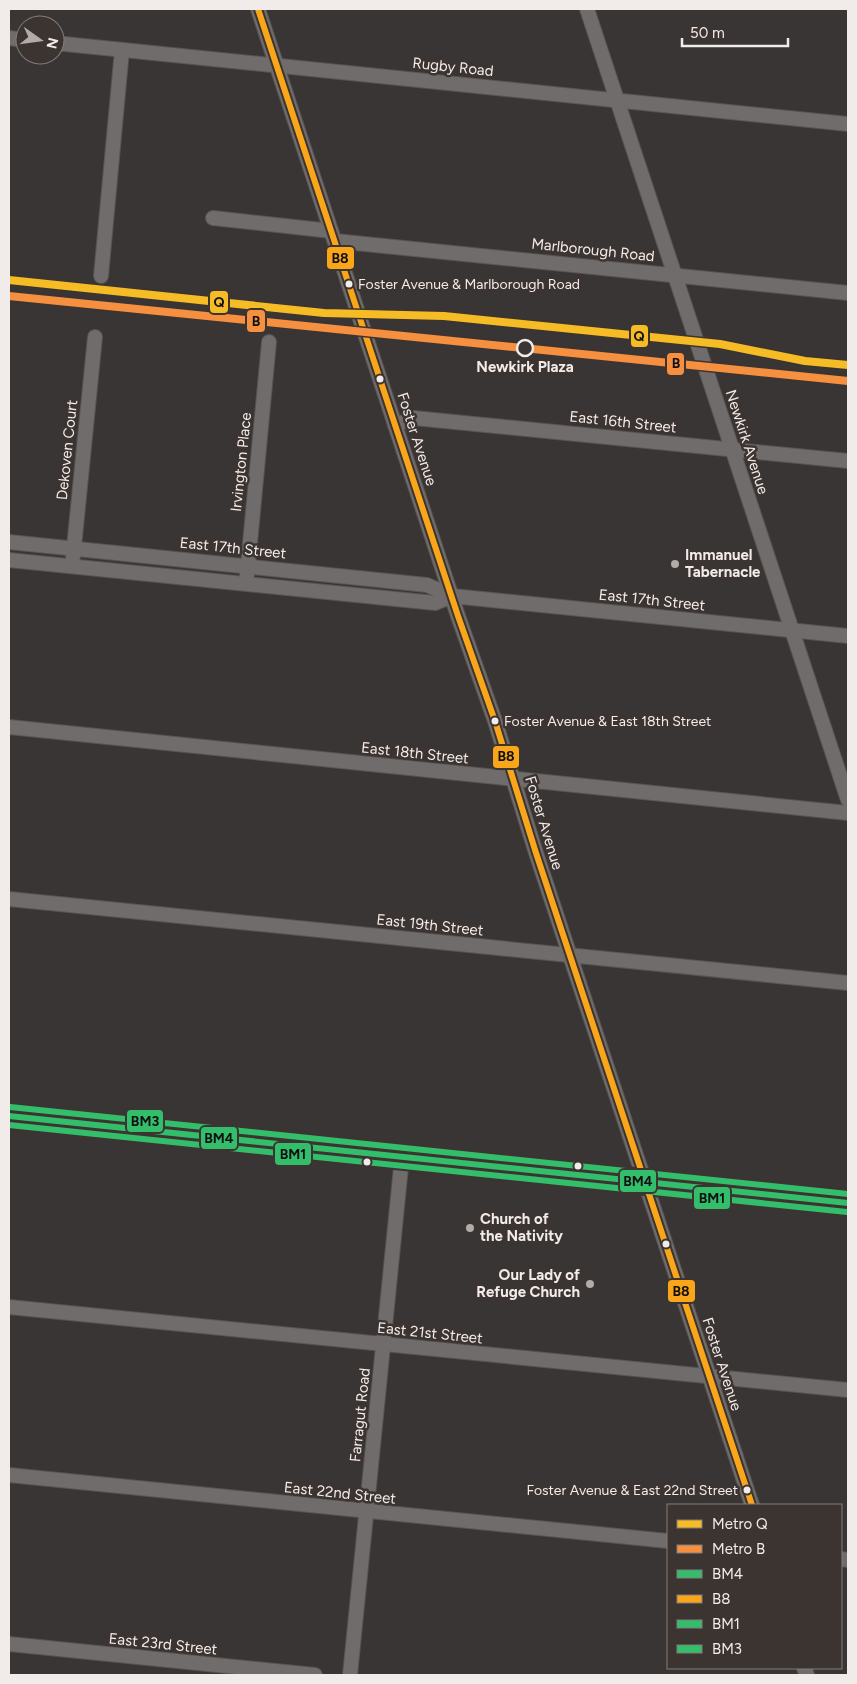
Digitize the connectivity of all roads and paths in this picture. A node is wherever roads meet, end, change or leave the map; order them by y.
1 (258, 9) edge
2 (587, 9) edge
3 (65, 44) edge
4 (122, 50) junction
5 (276, 65) junction
6 (617, 100) junction
7 (848, 124) edge
8 (213, 218) dead end
9 (333, 236) junction
10 (675, 275) junction
11 (101, 276) dead end
12 (848, 293) edge
13 (95, 337) dead end
14 (269, 342) dead end
15 (395, 425) junction
16 (732, 450) junction
17 (848, 461) edge
18 (9, 542) edge
19 (74, 549) junction
20 (9, 560) edge
21 (72, 566) junction
22 (248, 566) junction
23 (246, 585) junction
24 (452, 596) junction
25 (793, 630) junction
26 (848, 636) edge
27 (9, 727) edge
28 (514, 780) junction
29 (848, 800) edge
30 (848, 813) edge
31 (9, 899) edge
32 (570, 955) junction
33 (848, 983) edge
34 (9, 1116) edge
35 (402, 1157) junction
36 (645, 1182) junction
37 (848, 1203) edge
38 (9, 1307) edge
39 (383, 1344) junction
40 (709, 1377) junction
41 (848, 1390) edge
42 (9, 1475) edge
43 (752, 1504) edge
44 (366, 1512) junction
45 (667, 1541) edge
46 (9, 1644) edge
47 (315, 1675) edge
48 (350, 1675) edge

1 - 5 street, Foster Avenue
2 - 6 street, Newkirk Avenue
3 - 4 street, Rugby Road
4 - 5 street, Rugby Road
4 - 11 street
5 - 6 street, Rugby Road
5 - 9 street, Foster Avenue
6 - 7 street, Rugby Road
6 - 10 street, Newkirk Avenue
8 - 9 street, Marlborough Road
9 - 10 street, Marlborough Road
9 - 15 street, Foster Avenue
10 - 12 street, Marlborough Road
10 - 16 street, Newkirk Avenue
13 - 19 street, Dekoven Court
14 - 22 street, Irvington Place
15 - 16 street, East 16th Street
15 - 24 street, Foster Avenue
16 - 17 street, East 16th Street
16 - 25 street, Newkirk Avenue
18 - 19 street, East 17th Street
19 - 21 street, Dekoven Court
19 - 22 street, East 17th Street
20 - 21 street, East 17th Street
21 - 23 street, East 17th Street
22 - 23 street, Irvington Place
22 - 24 street, East 17th Street
23 - 24 street, East 17th Street
24 - 25 street, East 17th Street
24 - 28 street, Foster Avenue
25 - 26 street, East 17th Street
25 - 29 street, Newkirk Avenue
27 - 28 street, East 18th Street
28 - 30 street, East 18th Street
28 - 32 street, Foster Avenue
31 - 32 street, East 19th Street
32 - 33 street, East 19th Street
32 - 36 street, Foster Avenue
34 - 35 main road
35 - 36 main road
35 - 39 street, Farragut Road
36 - 37 main road
36 - 40 street, Foster Avenue
38 - 39 street, East 21st Street
39 - 40 street, East 21st Street
39 - 44 street, Farragut Road
40 - 41 street, East 21st Street
40 - 43 street, Foster Avenue
42 - 44 street, East 22nd Street
44 - 45 street, East 22nd Street
44 - 48 street, Farragut Road
46 - 47 street, East 23rd Street

